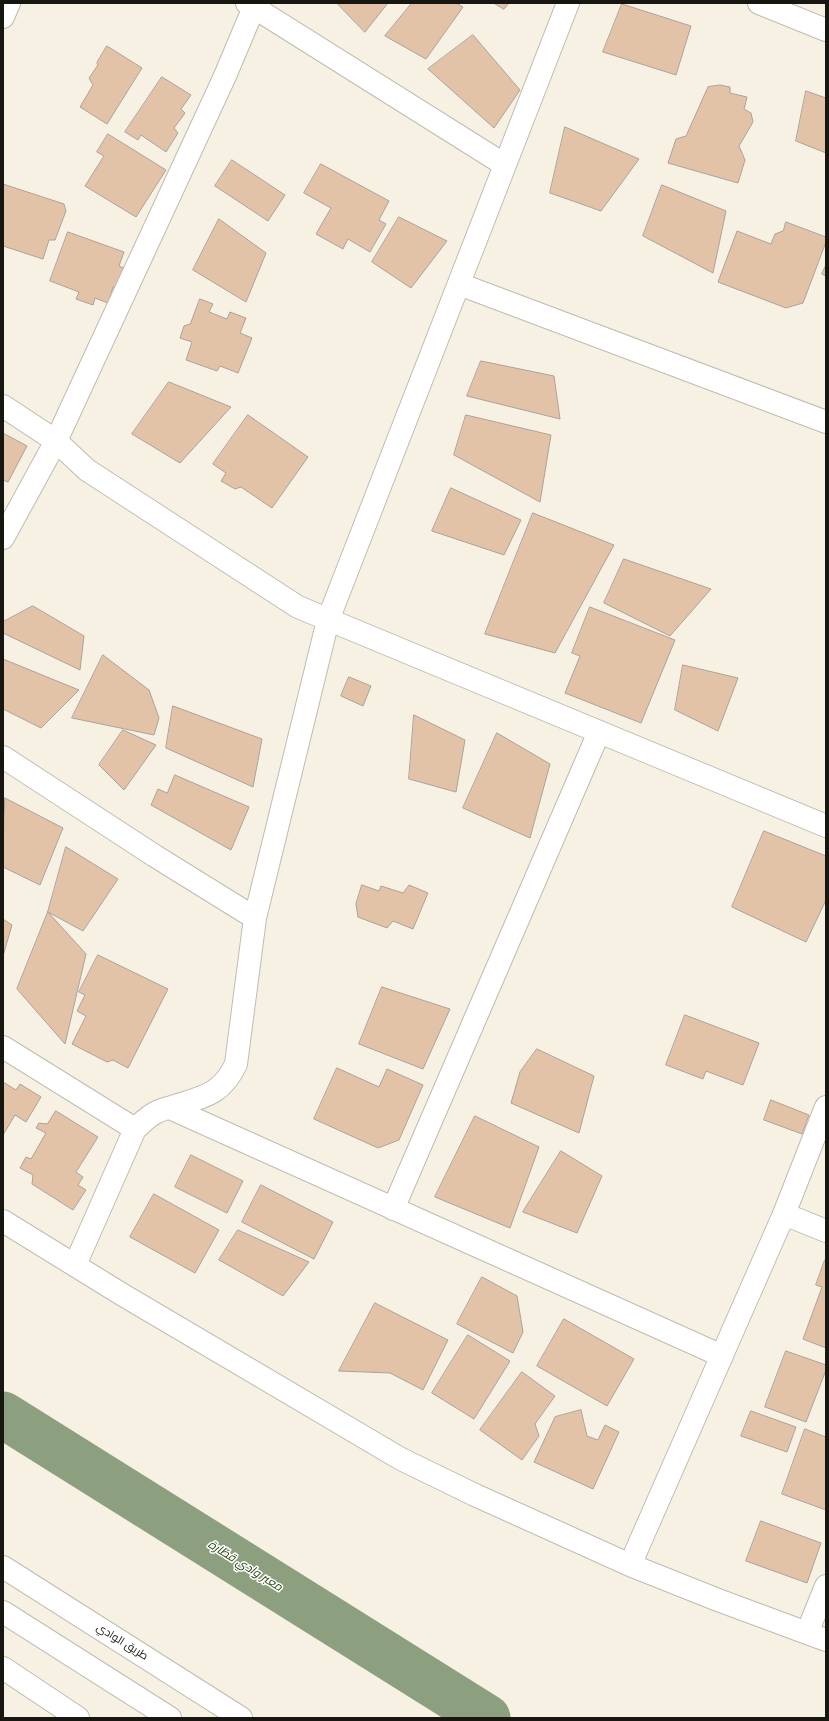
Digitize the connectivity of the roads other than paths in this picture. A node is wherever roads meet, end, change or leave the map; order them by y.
1 (9, 3) edge
2 (568, 3) edge
3 (759, 3) edge
4 (251, 5) edge
5 (3, 17) edge
6 (826, 30) edge
7 (505, 165) junction
8 (459, 284) junction
9 (3, 406) edge
10 (826, 422) edge
11 (56, 441) junction
12 (3, 538) edge
13 (328, 620) junction
14 (599, 732) junction
15 (3, 757) edge
16 (826, 826) edge
17 (255, 918) junction
18 (3, 1047) edge
19 (826, 1107) edge
20 (170, 1108) junction
21 (136, 1130) junction
22 (393, 1209) junction
23 (784, 1214) junction
24 (3, 1221) edge
25 (826, 1230) edge
26 (75, 1265) junction
27 (722, 1356) junction
28 (630, 1565) junction
29 (3, 1567) edge
30 (826, 1586) edge
31 (3, 1613) edge
32 (817, 1636) edge
33 (3, 1668) edge
34 (78, 1718) edge
35 (170, 1718) edge
36 (241, 1718) edge

1 - 5 street
2 - 7 street
3 - 6 street
4 - 7 street
4 - 11 street
7 - 8 street
8 - 10 street
8 - 13 street
9 - 11 street
11 - 12 street
11 - 13 street
13 - 14 street
13 - 17 street
14 - 16 street
14 - 22 street
15 - 17 street
17 - 20 street
18 - 21 street
19 - 23 street
20 - 21 street
20 - 22 street
21 - 26 street
22 - 27 street
23 - 25 street
23 - 27 street
24 - 26 street
26 - 28 street
27 - 28 street
28 - 32 street
29 - 36 street, طريق الوادي
30 - 32 street
31 - 35 street
33 - 34 street

